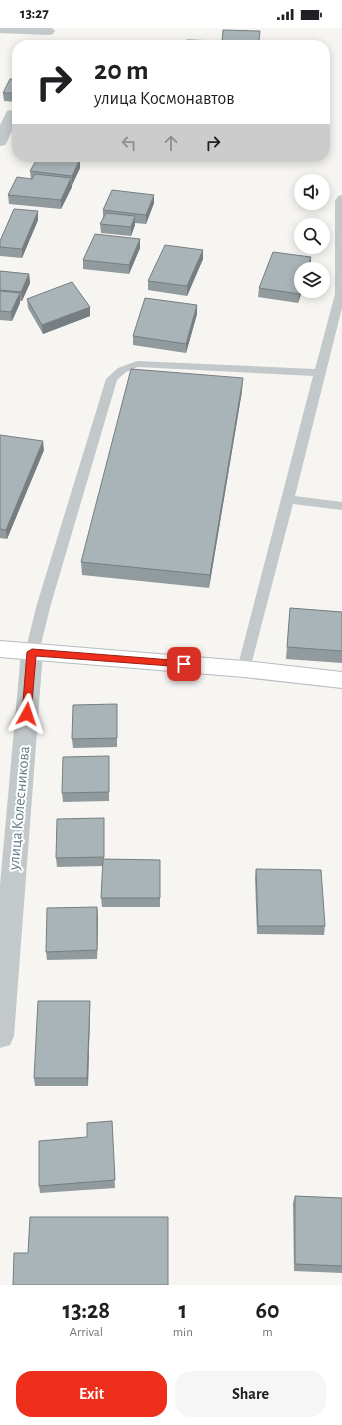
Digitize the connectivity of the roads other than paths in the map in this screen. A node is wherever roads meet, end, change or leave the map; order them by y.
1 (0, 29) edge
2 (48, 31) dead end
3 (12, 114) dead end
4 (0, 142) edge
5 (342, 198) edge
6 (320, 373) junction
7 (288, 499) junction
8 (342, 506) edge
9 (0, 649) edge
10 (32, 652) junction
11 (244, 669) junction
12 (342, 680) edge
13 (0, 1036) edge

1 - 2 street
3 - 4 street
5 - 6 lane
6 - 7 lane
6 - 10 lane
7 - 8 lane
7 - 11 lane
9 - 10 main road
10 - 11 main road
10 - 13 street, улица Колесникова
11 - 12 main road

